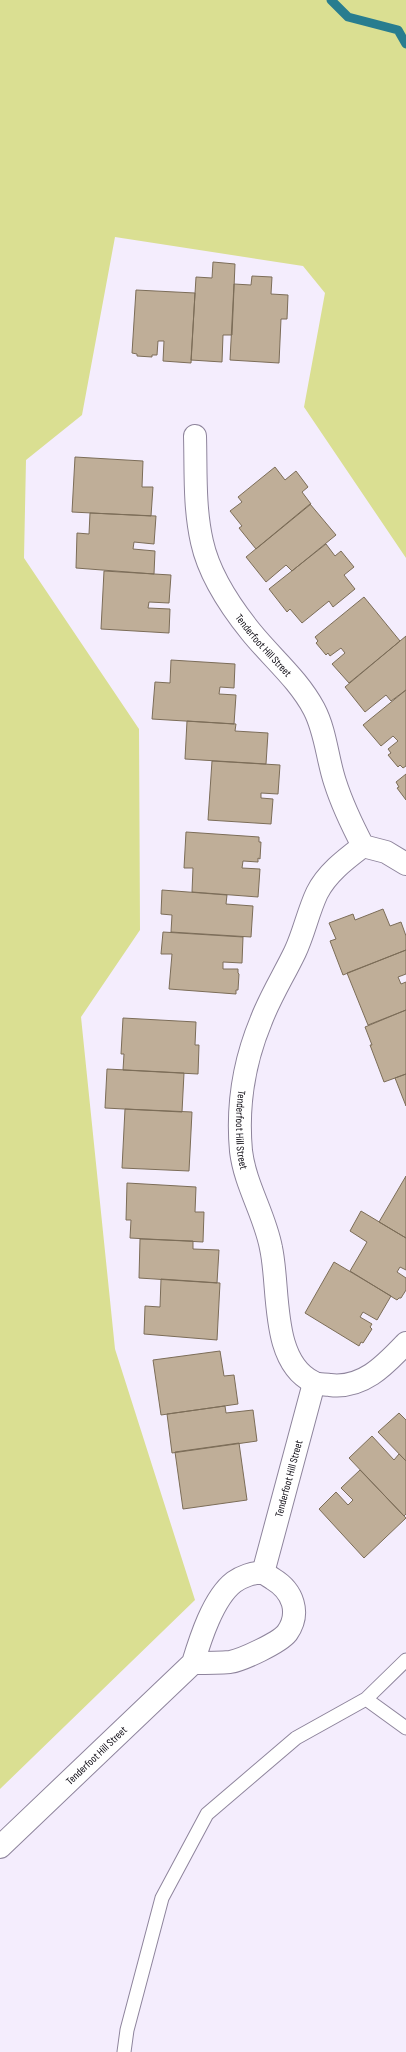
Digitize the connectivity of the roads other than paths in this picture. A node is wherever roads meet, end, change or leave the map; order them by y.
1 (195, 436) dead end
2 (363, 846) junction
3 (406, 864) edge
4 (406, 1343) edge
5 (314, 1383) junction
6 (263, 1573) junction
7 (406, 1660) edge
8 (193, 1663) junction
9 (366, 1698) junction
10 (406, 1728) edge
11 (0, 1847) edge
12 (124, 2052) edge

1 - 2 street, Tenderfoot Hill Street
2 - 3 street
2 - 5 street, Tenderfoot Hill Street
4 - 5 street, Tenderfoot Hill Street
5 - 6 street, Tenderfoot Hill Street
6 - 8 street, Tenderfoot Hill Street
6 - 8 street
7 - 9 lane
8 - 11 street, Tenderfoot Hill Street
9 - 10 lane
9 - 12 lane

